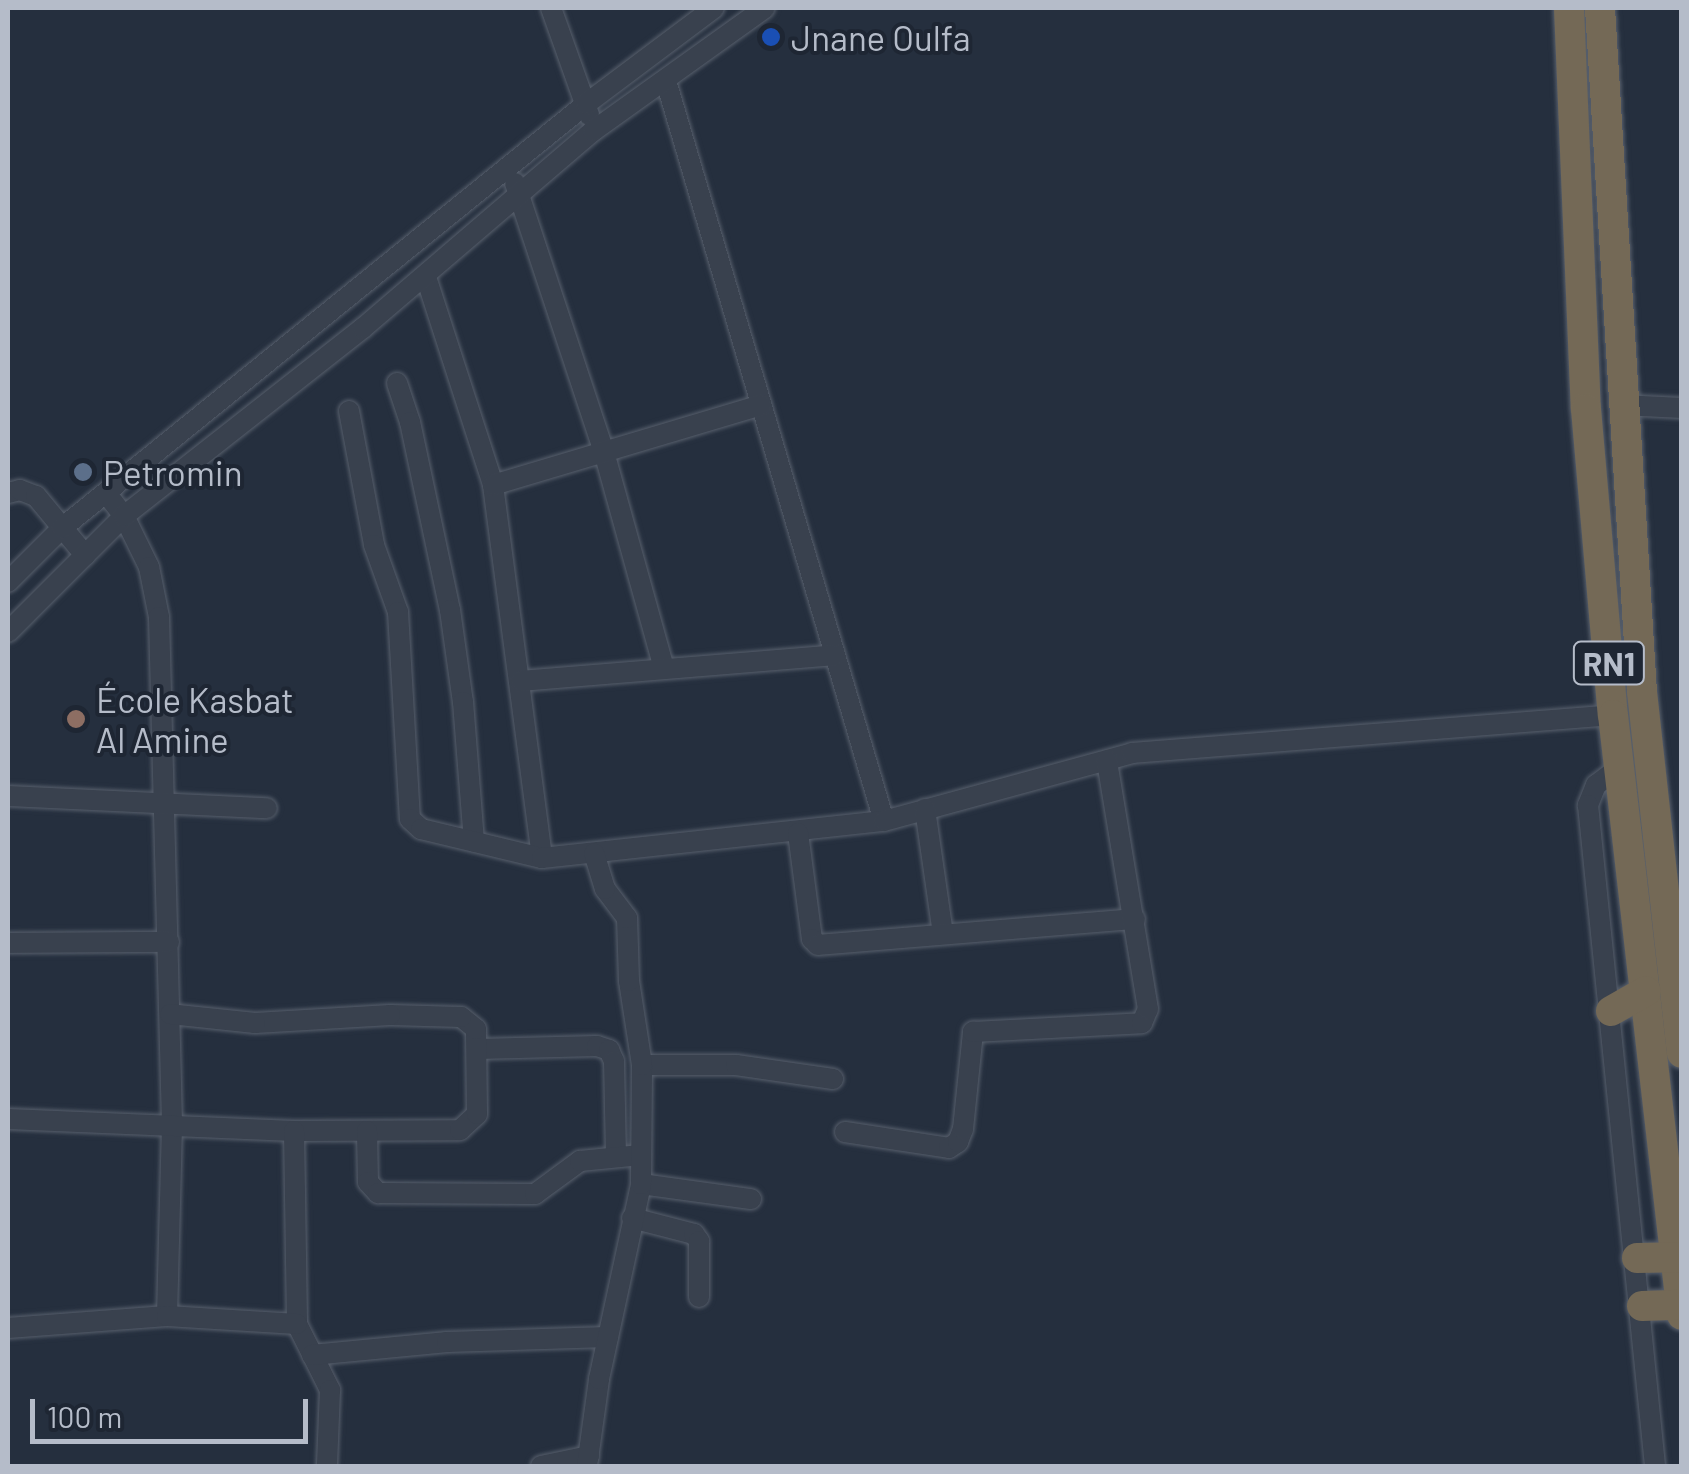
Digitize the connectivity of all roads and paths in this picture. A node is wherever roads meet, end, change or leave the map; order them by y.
1 (550, 8) edge
2 (765, 8) edge
3 (1568, 8) edge
4 (1600, 8) edge
5 (705, 10) edge
6 (666, 81) junction
7 (586, 104) junction
8 (594, 132) junction
9 (508, 167) junction
10 (518, 192) junction
11 (426, 276) junction
12 (397, 383) dead end
13 (1622, 405) junction
14 (761, 406) junction
15 (1682, 408) edge
16 (349, 411) dead end
17 (604, 452) junction
18 (493, 485) junction
19 (8, 493) edge
20 (106, 493) junction
21 (124, 516) junction
22 (62, 528) junction
23 (86, 555) junction
24 (8, 582) edge
25 (8, 632) edge
26 (835, 655) junction
27 (664, 668) junction
28 (521, 681) junction
29 (1613, 715) junction
30 (1107, 760) junction
31 (1620, 767) junction
32 (8, 796) edge
33 (166, 803) junction
34 (267, 808) dead end
35 (925, 809) junction
36 (884, 821) junction
37 (798, 833) junction
38 (474, 842) junction
39 (594, 854) junction
40 (542, 858) junction
41 (1135, 918) junction
42 (943, 934) junction
43 (8, 942) edge
44 (168, 942) junction
45 (1646, 991) junction
46 (1611, 1010) junction
47 (170, 1014) junction
48 (478, 1048) junction
49 (1682, 1053) edge
50 (642, 1065) junction
51 (833, 1079) dead end
52 (8, 1119) edge
53 (172, 1125) junction
54 (367, 1130) junction
55 (294, 1132) junction
56 (845, 1132) dead end
57 (641, 1155) junction
58 (616, 1158) junction
59 (641, 1184) junction
60 (751, 1199) dead end
61 (632, 1218) junction
62 (1676, 1256) junction
63 (1638, 1258) junction
64 (700, 1297) dead end
65 (1680, 1305) edge
66 (1642, 1306) junction
67 (1682, 1315) edge
68 (167, 1316) junction
69 (297, 1324) junction
70 (8, 1328) edge
71 (608, 1336) junction
72 (312, 1355) junction
73 (588, 1461) edge
74 (327, 1466) edge
75 (541, 1466) edge
76 (1655, 1466) edge

1 - 7 street
2 - 6 street
3 - 29 highway, RN1
4 - 13 highway, RN1
5 - 7 street
6 - 8 street
6 - 14 street
7 - 8 street
7 - 9 street
8 - 10 street
9 - 10 street
9 - 20 street
10 - 11 street
10 - 17 street
11 - 18 street
11 - 21 street
12 - 38 street
13 - 15 street
13 - 49 highway, RN1
14 - 17 street
14 - 26 street
16 - 38 street
17 - 18 street
17 - 27 street
18 - 28 street
19 - 22 street
20 - 21 street
20 - 22 street
21 - 23 street
21 - 33 street
22 - 23 street
22 - 24 street
23 - 25 street
26 - 27 street
26 - 36 street
27 - 28 street
28 - 40 street
29 - 30 street
29 - 31 highway, RN1
30 - 35 street
30 - 41 street
31 - 45 highway, RN1
31 - 46 street
32 - 33 street
33 - 34 street
33 - 44 street
35 - 36 street
35 - 42 street
36 - 37 street
37 - 39 street
37 - 42 street
38 - 40 street
39 - 40 street
39 - 50 street
41 - 42 street
41 - 56 street
43 - 44 street
44 - 47 street
45 - 46 highway
45 - 62 highway, RN1
46 - 63 street
47 - 48 street
47 - 53 street
48 - 54 street
48 - 58 street
50 - 51 street
50 - 57 street
52 - 53 street
53 - 55 street
53 - 68 street
54 - 55 street
54 - 58 street
55 - 69 street
57 - 58 street
57 - 59 street
59 - 60 street
59 - 61 street
61 - 64 street
61 - 71 street
62 - 63 highway
62 - 65 highway, RN1
63 - 66 street
65 - 66 highway
65 - 67 highway, RN1
66 - 76 street
68 - 69 street
68 - 70 street
69 - 72 street
71 - 72 street
71 - 73 street
72 - 74 street
73 - 75 street

